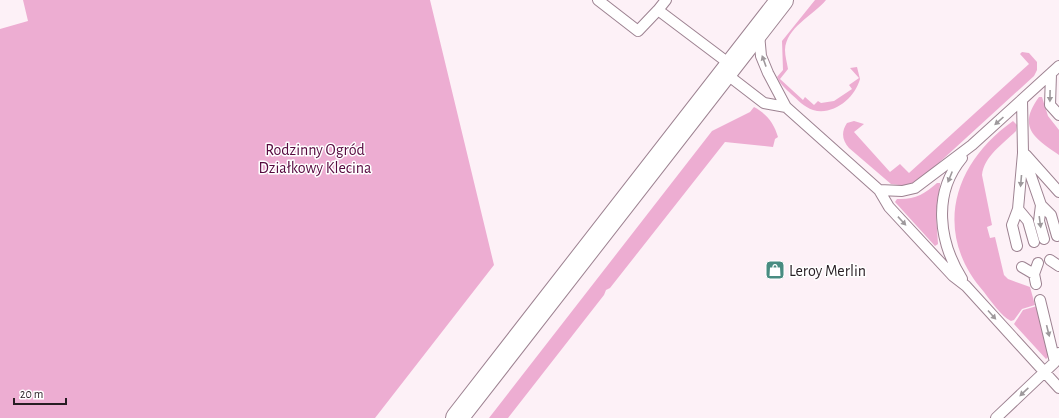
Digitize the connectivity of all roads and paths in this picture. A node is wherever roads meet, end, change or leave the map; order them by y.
1 (598, 0) edge
2 (666, 0) edge
3 (782, 0) edge
4 (658, 10) junction
5 (759, 30) junction
6 (1059, 66) edge
7 (728, 69) junction
8 (1051, 74) junction
9 (1022, 100) junction
10 (786, 107) junction
11 (1059, 115) edge
12 (972, 145) junction
13 (1023, 152) junction
14 (879, 190) junction
15 (1058, 193) edge
16 (1041, 205) junction
17 (1018, 209) junction
18 (1057, 236) dead end
19 (1044, 239) dead end
20 (1034, 242) dead end
21 (1017, 246) dead end
22 (1038, 263) dead end
23 (1022, 267) dead end
24 (966, 286) junction
25 (1040, 300) dead end
26 (1057, 358) edge
27 (1045, 372) junction
28 (1059, 388) edge
29 (457, 418) edge
30 (996, 418) edge

1 - 4 lane
2 - 4 lane
3 - 5 main road
4 - 7 lane
5 - 7 main road
10 -> 5 lane
6 - 8 lane
7 - 10 lane
7 - 29 main road
8 - 9 lane
8 -> 11 lane
9 -> 12 lane
9 - 13 lane
10 - 14 lane
12 - 14 lane
12 -> 24 lane
13 - 15 lane
13 - 16 lane
13 -> 17 lane
14 -> 24 lane
16 - 18 lane
16 -> 19 lane
17 - 20 lane
17 - 21 lane
22 - 23 lane
24 -> 27 lane
25 -> 26 lane
26 - 27 lane
27 - 28 lane
27 -> 30 lane

